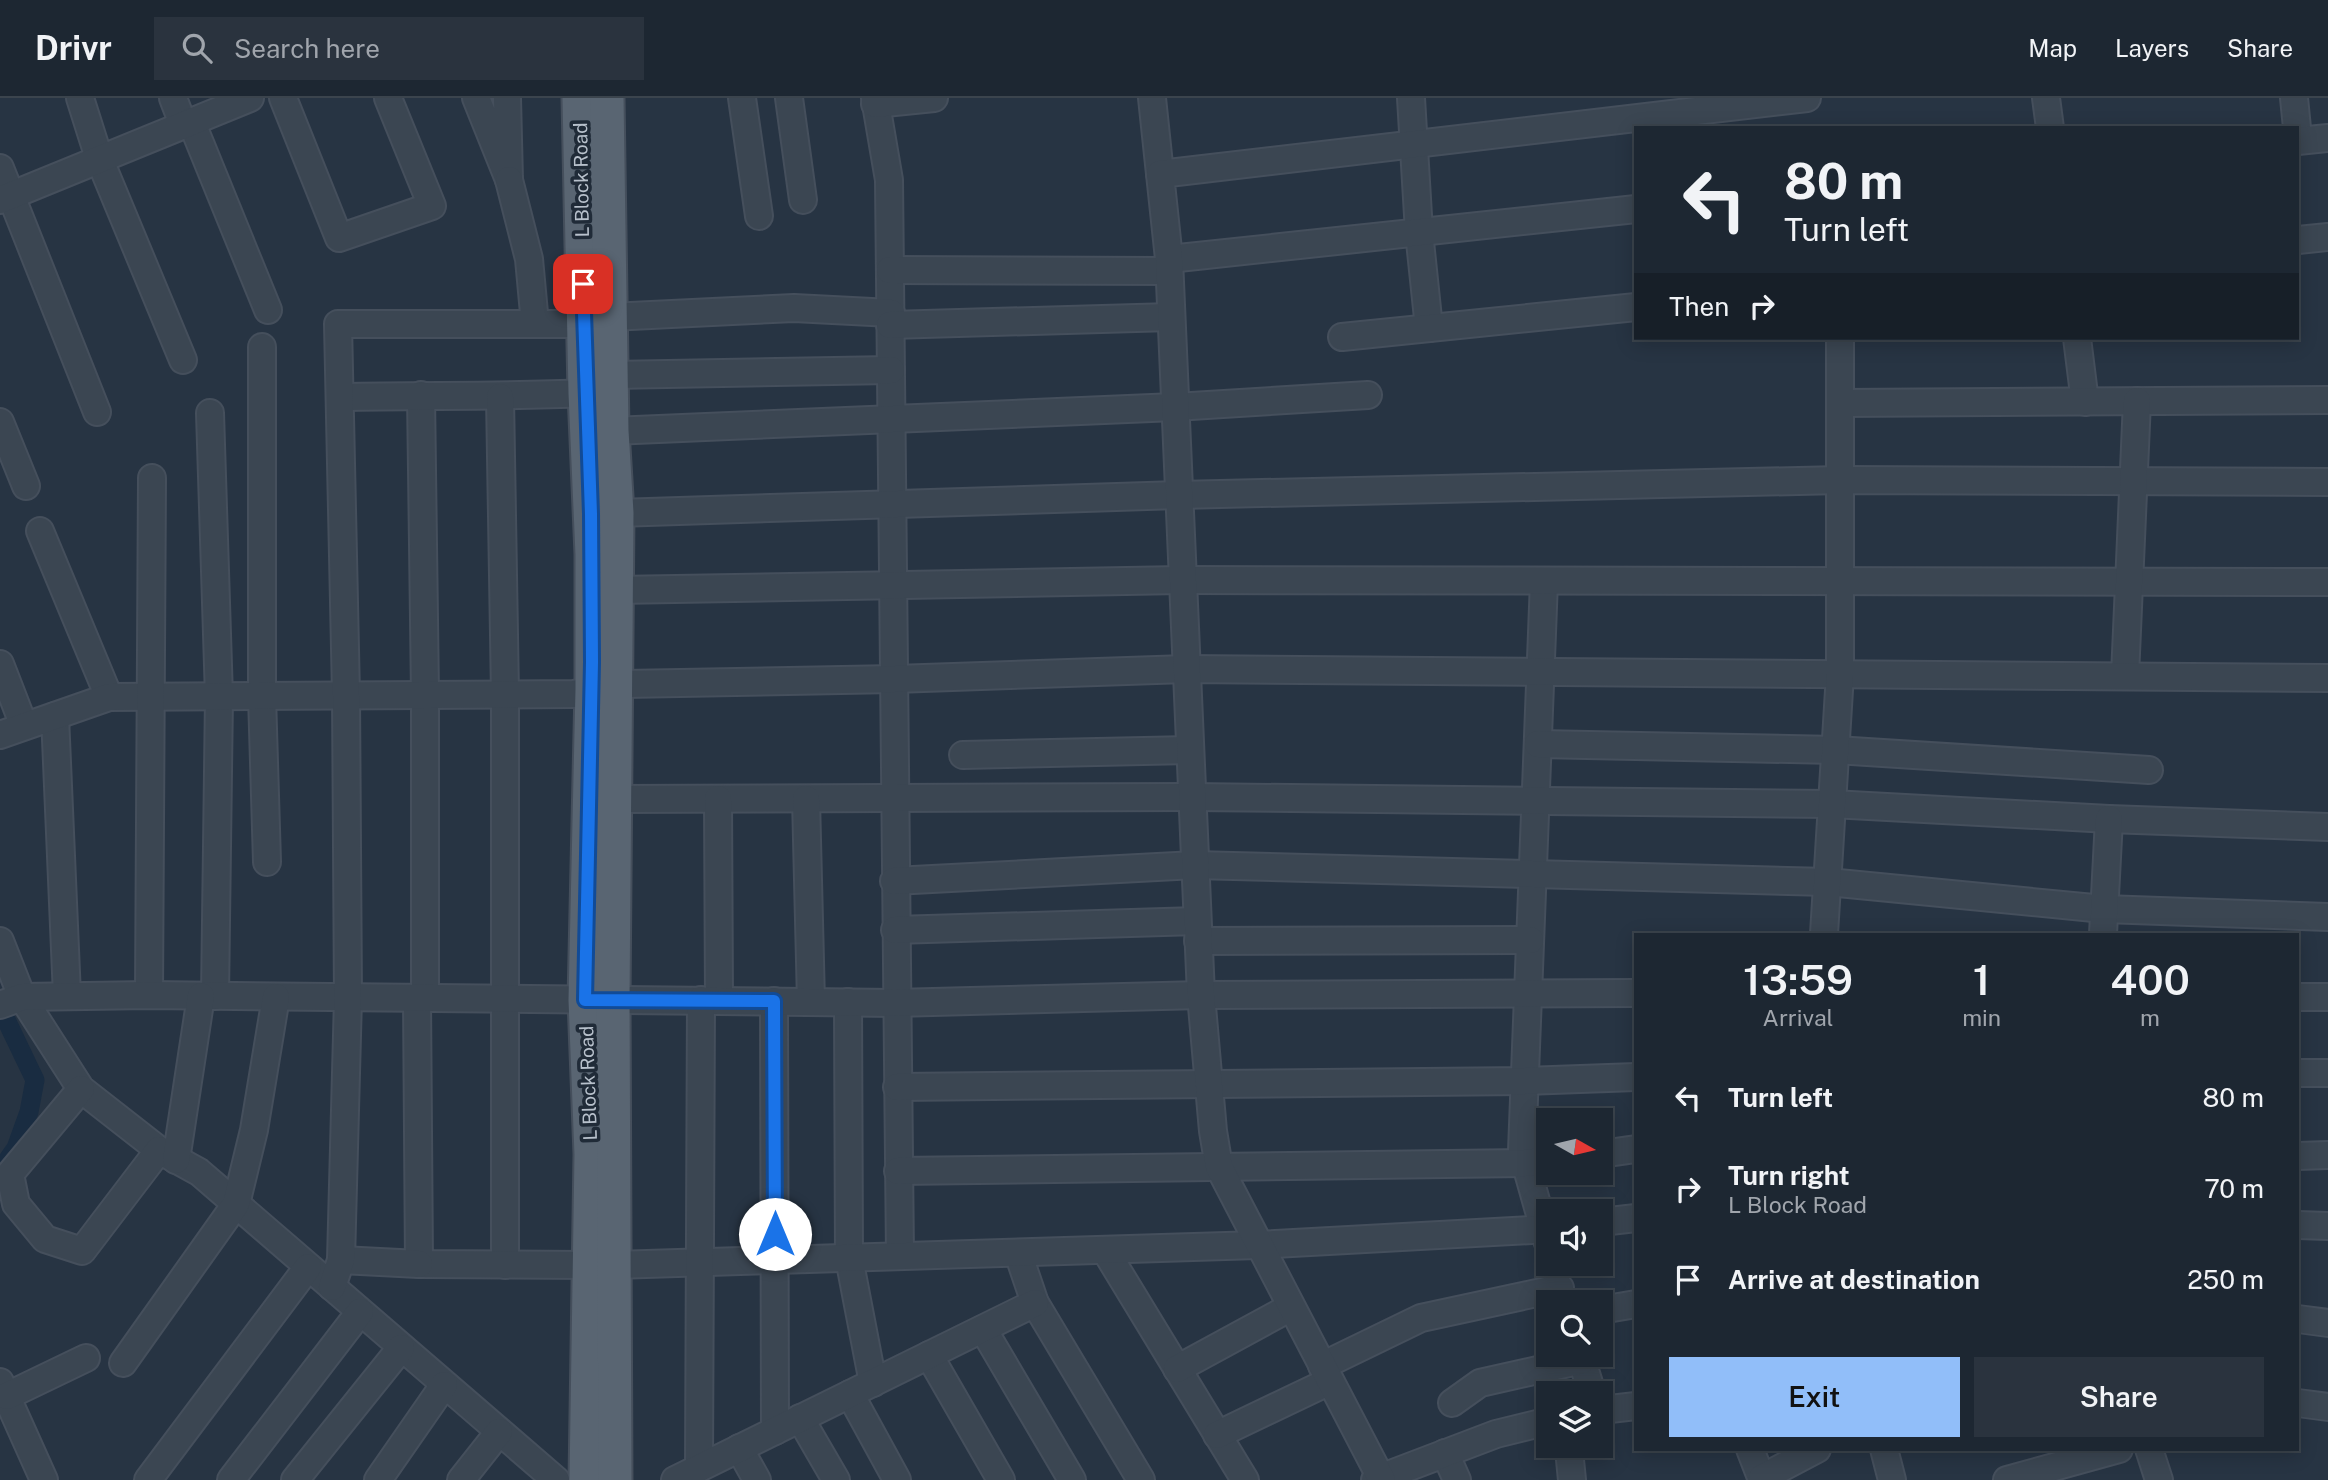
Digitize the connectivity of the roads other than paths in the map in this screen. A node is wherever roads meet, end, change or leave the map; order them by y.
1 (79, 98) edge
2 (173, 98) edge
3 (250, 98) edge
4 (283, 98) edge
5 (388, 98) edge
6 (476, 98) edge
7 (507, 98) edge
8 (579, 98) edge
9 (607, 98) edge
10 (742, 98) edge
11 (789, 98) edge
12 (934, 98) edge
13 (1152, 98) edge
14 (1411, 98) edge
15 (1807, 98) edge
16 (2046, 98) edge
17 (2294, 98) edge
18 (875, 101) edge
19 (1690, 112) edge
20 (187, 123) junction
21 (2050, 126) edge
22 (2297, 126) edge
23 (2328, 138) edge
24 (2299, 141) edge
25 (1414, 144) junction
26 (99, 158) junction
27 (0, 168) edge
28 (1160, 174) junction
29 (509, 180) junction
30 (6, 197) edge
31 (803, 200) dead end
32 (1634, 209) edge
33 (759, 216) dead end
34 (1419, 232) junction
35 (2328, 237) edge
36 (2299, 240) edge
37 (1169, 265) junction
38 (890, 270) junction
39 (1634, 307) edge
40 (268, 310) dead end
41 (1171, 317) junction
42 (890, 319) junction
43 (598, 321) junction
44 (535, 324) junction
45 (1429, 328) junction
46 (1342, 337) dead end
47 (1840, 340) edge
48 (2077, 340) edge
49 (262, 347) dead end
50 (183, 360) dead end
51 (891, 370) junction
52 (598, 384) junction
53 (421, 395) junction
54 (1368, 395) dead end
55 (341, 397) junction
56 (500, 397) junction
57 (2328, 400) edge
58 (2137, 401) junction
59 (2085, 402) junction
60 (1840, 403) junction
61 (1175, 407) junction
62 (97, 412) dead end
63 (210, 413) dead end
64 (891, 419) junction
65 (0, 422) edge
66 (612, 431) junction
67 (152, 478) dead end
68 (1840, 480) junction
69 (2133, 482) junction
70 (2328, 482) edge
71 (26, 486) dead end
72 (1178, 495) junction
73 (892, 504) junction
74 (617, 513) junction
75 (40, 531) dead end
76 (1181, 580) junction
77 (1544, 581) junction
78 (1840, 581) junction
79 (2129, 582) junction
80 (2328, 582) edge
81 (894, 585) junction
82 (616, 590) junction
83 (0, 664) edge
84 (1186, 669) junction
85 (1541, 672) junction
86 (1840, 674) junction
87 (2125, 677) junction
88 (2328, 678) edge
89 (895, 679) junction
90 (604, 687) junction
91 (425, 694) junction
92 (505, 694) junction
93 (346, 695) junction
94 (262, 696) junction
95 (109, 697) junction
96 (219, 697) junction
97 (152, 698) junction
98 (55, 716) junction
99 (12, 730) edge
100 (1538, 744) junction
101 (1190, 750) junction
102 (1836, 750) junction
103 (963, 755) dead end
104 (2149, 770) dead end
105 (1192, 797) junction
106 (894, 798) junction
107 (615, 799) junction
108 (718, 799) junction
109 (806, 799) junction
110 (1536, 801) junction
111 (1832, 804) junction
112 (2109, 820) junction
113 (2328, 827) edge
114 (267, 862) dead end
115 (1195, 865) junction
116 (1533, 874) junction
117 (894, 881) junction
118 (1828, 882) junction
119 (2328, 916) edge
120 (2103, 922) edge
121 (895, 930) junction
122 (1197, 931) junction
123 (1824, 933) edge
124 (1530, 940) junction
125 (0, 941) edge
126 (1634, 993) edge
127 (1528, 994) junction
128 (149, 995) junction
129 (1201, 995) junction
130 (67, 996) junction
131 (208, 996) junction
132 (276, 997) junction
133 (2299, 997) edge
134 (2328, 997) edge
135 (348, 998) junction
136 (421, 998) junction
137 (505, 999) junction
138 (599, 999) junction
139 (11, 1001) edge
140 (710, 1001) junction
141 (774, 1001) junction
142 (811, 1002) junction
143 (848, 1002) junction
144 (895, 1003) junction
145 (2299, 1073) edge
146 (2328, 1073) edge
147 (1634, 1077) edge
148 (1525, 1081) junction
149 (1209, 1084) junction
150 (897, 1087) junction
151 (81, 1089) junction
152 (1634, 1149) edge
153 (1614, 1152) edge
154 (168, 1155) junction
155 (2328, 1155) edge
156 (2299, 1156) edge
157 (1536, 1161) edge
158 (1536, 1162) edge
159 (1219, 1167) junction
160 (898, 1171) junction
161 (236, 1204) junction
162 (1634, 1218) edge
163 (1613, 1221) edge
164 (2299, 1225) edge
165 (2328, 1226) edge
166 (1536, 1234) edge
167 (1258, 1245) junction
168 (1105, 1250) junction
169 (1018, 1252) junction
170 (900, 1256) junction
171 (849, 1258) junction
172 (341, 1260) junction
173 (775, 1260) junction
174 (700, 1262) junction
175 (419, 1264) junction
176 (505, 1265) junction
177 (602, 1265) junction
178 (308, 1267) junction
179 (1560, 1284) edge
180 (332, 1287) junction
181 (1035, 1303) junction
182 (1634, 1304) edge
183 (1290, 1307) junction
184 (1613, 1308) edge
185 (360, 1312) junction
186 (2299, 1320) edge
187 (2328, 1323) edge
188 (983, 1329) junction
189 (401, 1348) junction
190 (929, 1355) junction
191 (86, 1358) dead end
192 (123, 1363) dead end
193 (1542, 1367) edge
194 (1177, 1369) junction
195 (1326, 1373) junction
196 (444, 1385) junction
197 (862, 1388) junction
198 (4, 1389) edge
199 (1452, 1403) dead end
200 (2299, 1403) edge
201 (1634, 1406) edge
202 (2328, 1407) edge
203 (1613, 1409) edge
204 (800, 1418) junction
205 (1536, 1424) edge
206 (775, 1431) junction
207 (499, 1432) junction
208 (1217, 1435) junction
209 (739, 1448) junction
210 (1751, 1451) edge
211 (1813, 1451) edge
212 (1885, 1451) edge
213 (2112, 1451) edge
214 (2150, 1451) edge
215 (1444, 1453) junction
216 (699, 1468) junction
217 (546, 1477) edge
218 (1379, 1479) edge
219 (1762, 1479) edge
220 (44, 1480) edge
221 (148, 1480) edge
222 (231, 1480) edge
223 (295, 1480) edge
224 (378, 1480) edge
225 (461, 1480) edge
226 (586, 1480) edge
227 (615, 1480) edge
228 (674, 1480) edge
229 (757, 1480) edge
230 (836, 1480) edge
231 (897, 1480) edge
232 (1000, 1480) edge
233 (1072, 1480) edge
234 (1141, 1480) edge
235 (1245, 1480) edge
236 (1457, 1480) edge
237 (1892, 1480) edge
238 (2007, 1480) edge
239 (2160, 1480) edge

1 - 26 street
2 - 20 street
3 - 20 street
4 - 5 street
6 - 29 street
7 - 29 street
8 - 43 main road, L Block Road
9 - 43 main road, L Block Road
10 - 33 street
11 - 31 street
12 - 18 street
13 - 28 street
14 - 25 street
15 - 19 street
16 - 21 street
17 - 22 street
18 - 38 street
19 - 25 street
20 - 26 street
20 - 40 street
23 - 24 street
25 - 28 street
25 - 34 street
26 - 30 street
26 - 50 street
27 - 30 street
28 - 37 street
29 - 44 street
30 - 62 street
32 - 34 street
34 - 37 street
34 - 45 street
35 - 36 street
37 - 38 street
37 - 41 street
38 - 42 street
39 - 45 street
41 - 42 street
41 - 61 street
42 - 43 street
42 - 51 street
43 - 44 street
43 - 52 main road, L Block Road
44 - 55 street
45 - 46 street
47 - 60 street
48 - 59 street
49 - 94 street
51 - 52 street
51 - 64 street
52 - 56 street
52 - 66 main road, L Block Road
52 - 90 main road, L Block Road
53 - 55 street
53 - 56 street
53 - 91 street
54 - 61 street
55 - 93 street
56 - 92 street
57 - 58 street
58 - 59 street
58 - 69 street
59 - 60 street
60 - 68 street
61 - 64 street
61 - 72 street
63 - 96 street
64 - 66 street
64 - 73 street
65 - 71 street
66 - 74 main road, L Block Road
67 - 97 street
68 - 69 street
68 - 72 street
68 - 78 street
69 - 70 street
69 - 79 street
72 - 73 street
72 - 76 street
73 - 74 street
73 - 81 street
74 - 82 main road, L Block Road
75 - 95 street
76 - 77 street
76 - 81 street
76 - 84 street
77 - 78 street
77 - 85 street
78 - 79 street
78 - 86 street
79 - 80 street
79 - 87 street
81 - 82 street
81 - 89 street
82 - 90 main road, L Block Road
83 - 99 street
84 - 85 street
84 - 89 street
84 - 101 street
85 - 86 street
85 - 100 street
86 - 87 street
86 - 102 street
87 - 88 street
89 - 90 street
89 - 106 street
90 - 92 street
90 - 107 main road, L Block Road
90 - 138 main road, L Block Road
91 - 92 street
91 - 93 street
91 - 136 street
92 - 137 street
93 - 94 street
93 - 135 street
94 - 96 street
94 - 114 street
95 - 97 street
95 - 98 street
96 - 97 street
96 - 131 street
97 - 128 street
98 - 99 street
98 - 130 street
100 - 102 street
100 - 110 street
101 - 103 street
101 - 105 street
102 - 104 street
102 - 111 street
105 - 106 street
105 - 110 street
105 - 115 street
106 - 109 street
106 - 117 street
107 - 108 street
107 - 138 main road, L Block Road
108 - 109 street
108 - 140 street
109 - 142 street
110 - 111 street
110 - 116 street
111 - 112 street
111 - 118 street
112 - 113 street
112 - 120 street
115 - 116 street
115 - 117 street
115 - 122 street
116 - 118 street
116 - 124 street
117 - 121 street
118 - 120 street
118 - 123 street
119 - 120 street
121 - 122 street
121 - 144 street
122 - 124 street
122 - 129 street
124 - 127 street
125 - 139 street
126 - 127 street
127 - 129 street
127 - 148 street
128 - 130 street
128 - 131 street
129 - 144 street
129 - 149 street
130 - 139 street
131 - 132 street
131 - 154 street
132 - 135 street
132 - 161 street
133 - 134 street
135 - 136 street
135 - 172 street
136 - 137 street
136 - 175 street
137 - 138 street
137 - 176 street
138 - 140 street
138 - 177 main road, L Block Road
139 - 151 street
140 - 141 street
140 - 174 street
141 - 142 street
141 - 173 street
142 - 143 street
143 - 144 street
143 - 171 street
144 - 150 street
145 - 146 street
147 - 148 street
148 - 149 street
148 - 157 street
149 - 150 street
149 - 159 street
150 - 160 street
151 - 154 street
151 - 154 street
152 - 153 street
154 - 161 street
155 - 156 street
158 - 159 street
159 - 160 street
159 - 167 street
160 - 170 street
161 - 178 street
161 - 192 street
162 - 163 street
164 - 165 street
166 - 167 street
167 - 168 street
167 - 183 street
168 - 169 street
168 - 194 street
169 - 170 street
169 - 181 street
170 - 171 street
171 - 173 street
171 - 197 street
172 - 175 street
172 - 180 street
173 - 174 street
173 - 206 street
174 - 177 street
174 - 216 street
175 - 176 street
176 - 177 street
177 - 226 main road, L Block Road
177 - 227 main road, L Block Road
178 - 180 street
178 - 221 street
179 - 195 street
180 - 185 street
181 - 188 street
181 - 234 street
182 - 184 street
183 - 194 street
183 - 195 street
185 - 189 street
185 - 222 street
186 - 187 street
188 - 190 street
188 - 233 street
189 - 196 street
189 - 223 street
190 - 197 street
190 - 232 street
191 - 198 street
193 - 199 street
194 - 208 street
195 - 208 street
195 - 218 street
196 - 207 street
196 - 224 street
197 - 204 street
197 - 231 street
198 - 220 street
200 - 202 street
201 - 203 street
204 - 206 street
204 - 230 street
205 - 215 street
206 - 209 street
207 - 217 street
207 - 225 street
208 - 235 street
209 - 216 street
209 - 229 street
210 - 219 street
211 - 219 street
212 - 237 street
213 - 238 street
214 - 239 street
215 - 218 street
215 - 236 street
216 - 228 street

